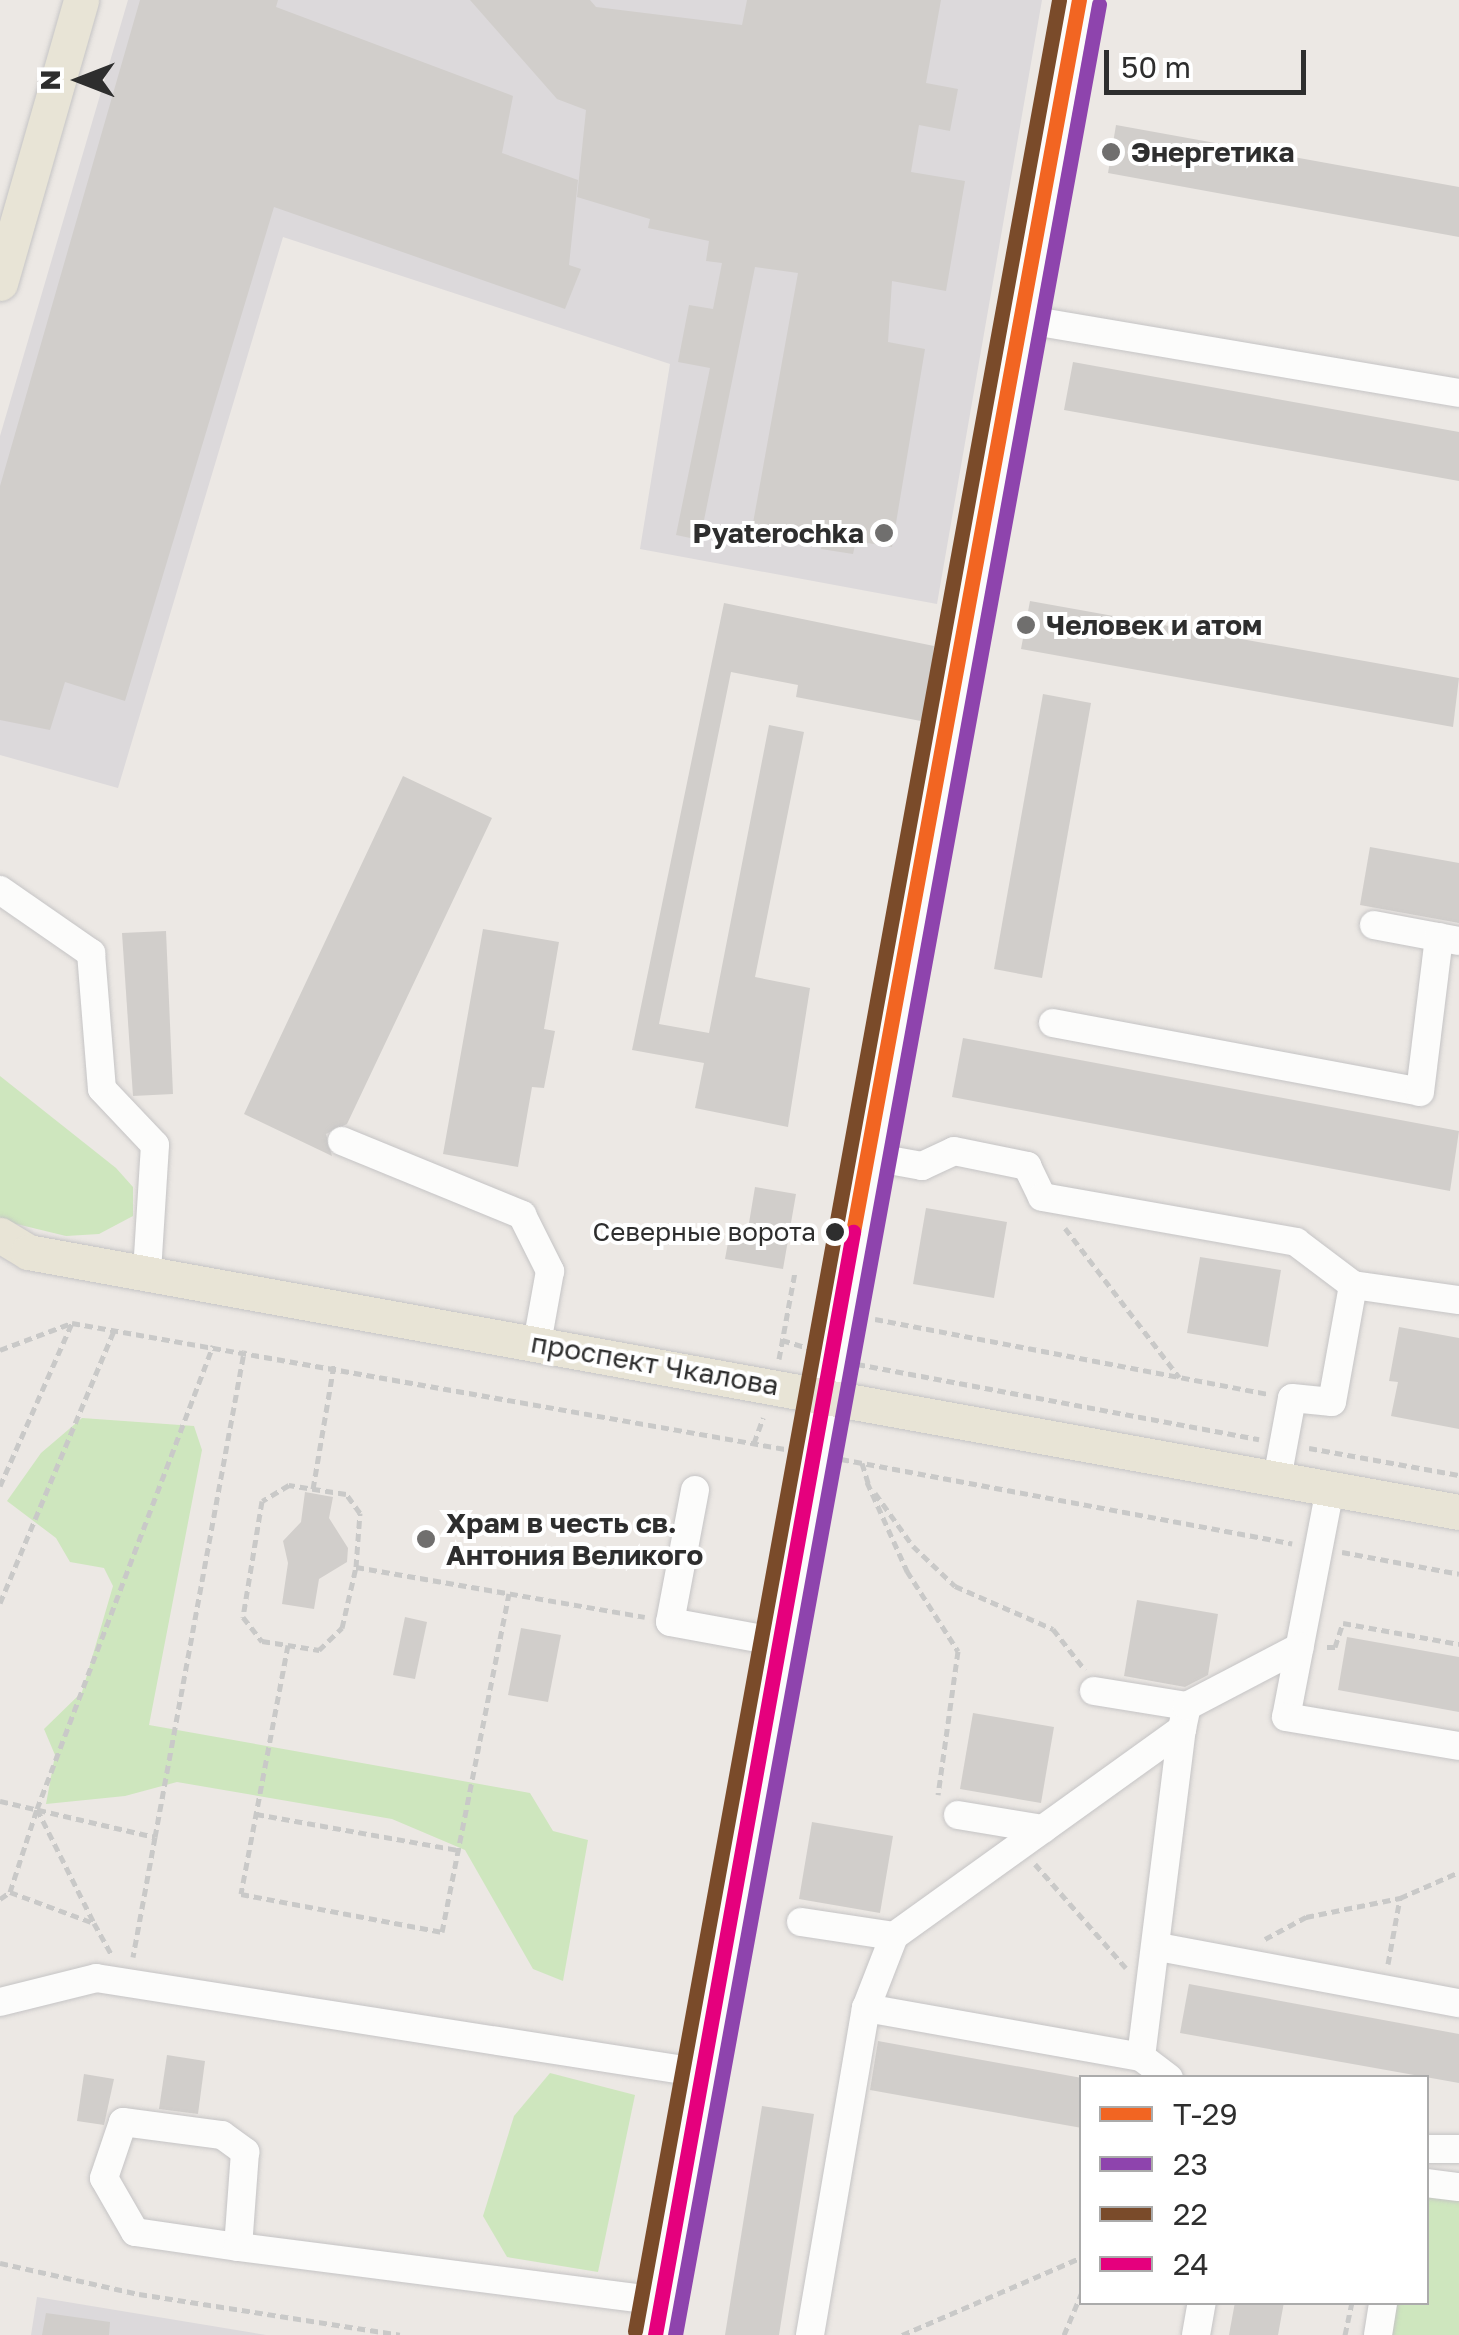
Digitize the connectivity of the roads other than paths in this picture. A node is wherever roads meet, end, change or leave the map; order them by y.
1 (81, 0) edge
2 (1079, 0) edge
3 (0, 282) edge
4 (1022, 319) junction
5 (1459, 392) edge
6 (0, 890) edge
7 (1374, 925) dead end
8 (1449, 939) edge
9 (1053, 1024) dead end
10 (342, 1141) dead end
11 (867, 1156) junction
12 (9, 1248) edge
13 (147, 1273) junction
14 (1353, 1285) junction
15 (1459, 1300) edge
16 (537, 1343) junction
17 (823, 1395) junction
18 (1277, 1478) junction
19 (1330, 1488) junction
20 (695, 1490) dead end
21 (1459, 1512) edge
22 (779, 1642) junction
23 (1300, 1647) junction
24 (1094, 1691) road end
25 (1184, 1718) junction
26 (1459, 1746) edge
27 (958, 1815) road end
28 (1043, 1829) junction
29 (802, 1922) dead end
30 (894, 1936) junction
31 (1159, 1948) junction
32 (0, 2002) edge
33 (1459, 2003) edge
34 (866, 2008) junction
35 (1141, 2058) junction
36 (702, 2073) junction
37 (1166, 2075) edge
38 (1429, 2149) edge
39 (1459, 2150) edge
40 (1429, 2183) edge
41 (1459, 2187) edge
42 (238, 2247) junction
43 (661, 2301) junction
44 (1201, 2305) edge
45 (1383, 2305) edge
46 (655, 2335) edge
47 (810, 2335) edge
48 (1196, 2335) edge
49 (1378, 2335) edge

1 - 3 main road
2 - 4 street
4 - 5 street
4 - 11 street
6 - 13 street
7 - 8 street
8 - 9 street
10 - 16 street
11 - 14 street
11 - 17 street
12 - 13 main road, проспект Чкалова
13 - 16 main road, проспект Чкалова
14 - 15 street
14 - 18 street
16 - 17 main road, проспект Чкалова
17 - 18 main road, проспект Чкалова
17 - 22 street
18 - 19 main road, проспект Чкалова
19 - 21 main road, проспект Чкалова
19 - 23 street
20 - 22 street
22 - 36 street
23 - 25 street
23 - 26 street
24 - 25 street
25 - 28 street
25 - 31 street
27 - 28 street
28 - 30 street
29 - 30 street
30 - 34 street
31 - 33 street
31 - 35 street
32 - 36 street
34 - 35 street
34 - 47 street
35 - 37 street
36 - 43 street
38 - 39 street
40 - 41 street
42 - 42 street
42 - 43 street
43 - 46 street
44 - 48 street
45 - 49 street

